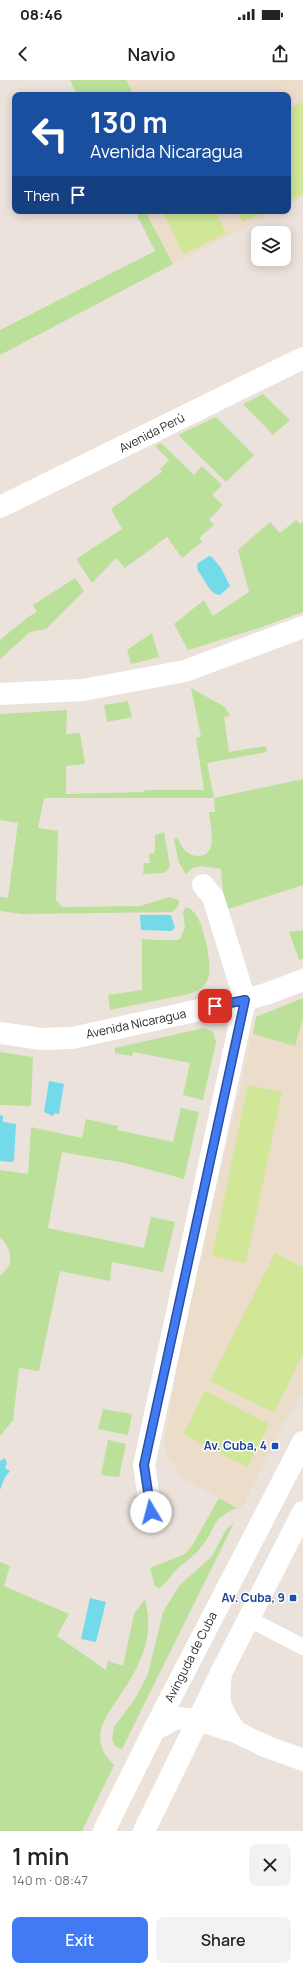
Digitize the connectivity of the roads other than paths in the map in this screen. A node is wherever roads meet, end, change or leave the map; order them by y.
1 (303, 358) edge
2 (0, 507) edge
3 (303, 627) edge
4 (0, 694) edge
5 (203, 885) dead end
6 (303, 980) edge
7 (245, 1000) junction
8 (0, 1033) edge
9 (303, 1442) edge
10 (151, 1512) dead end
11 (303, 1512) edge
12 (249, 1619) junction
13 (303, 1647) edge
14 (221, 1673) junction
15 (198, 1720) junction
16 (154, 1730) junction
17 (236, 1732) junction
18 (303, 1760) edge
19 (104, 1831) edge
20 (144, 1831) edge

1 - 2 street, Avenida Perú
3 - 4 street
5 - 7 street
6 - 7 street, Avenida Nicaragua
7 - 8 street, Avenida Nicaragua
7 - 10 street
9 - 16 street, Avinguda de Cuba
11 - 12 street
12 - 13 lane
12 - 14 street
14 - 15 street
14 - 17 street
15 - 16 street
15 - 17 street
15 - 20 street
16 - 19 street, Avinguda de Cuba
17 - 18 street

